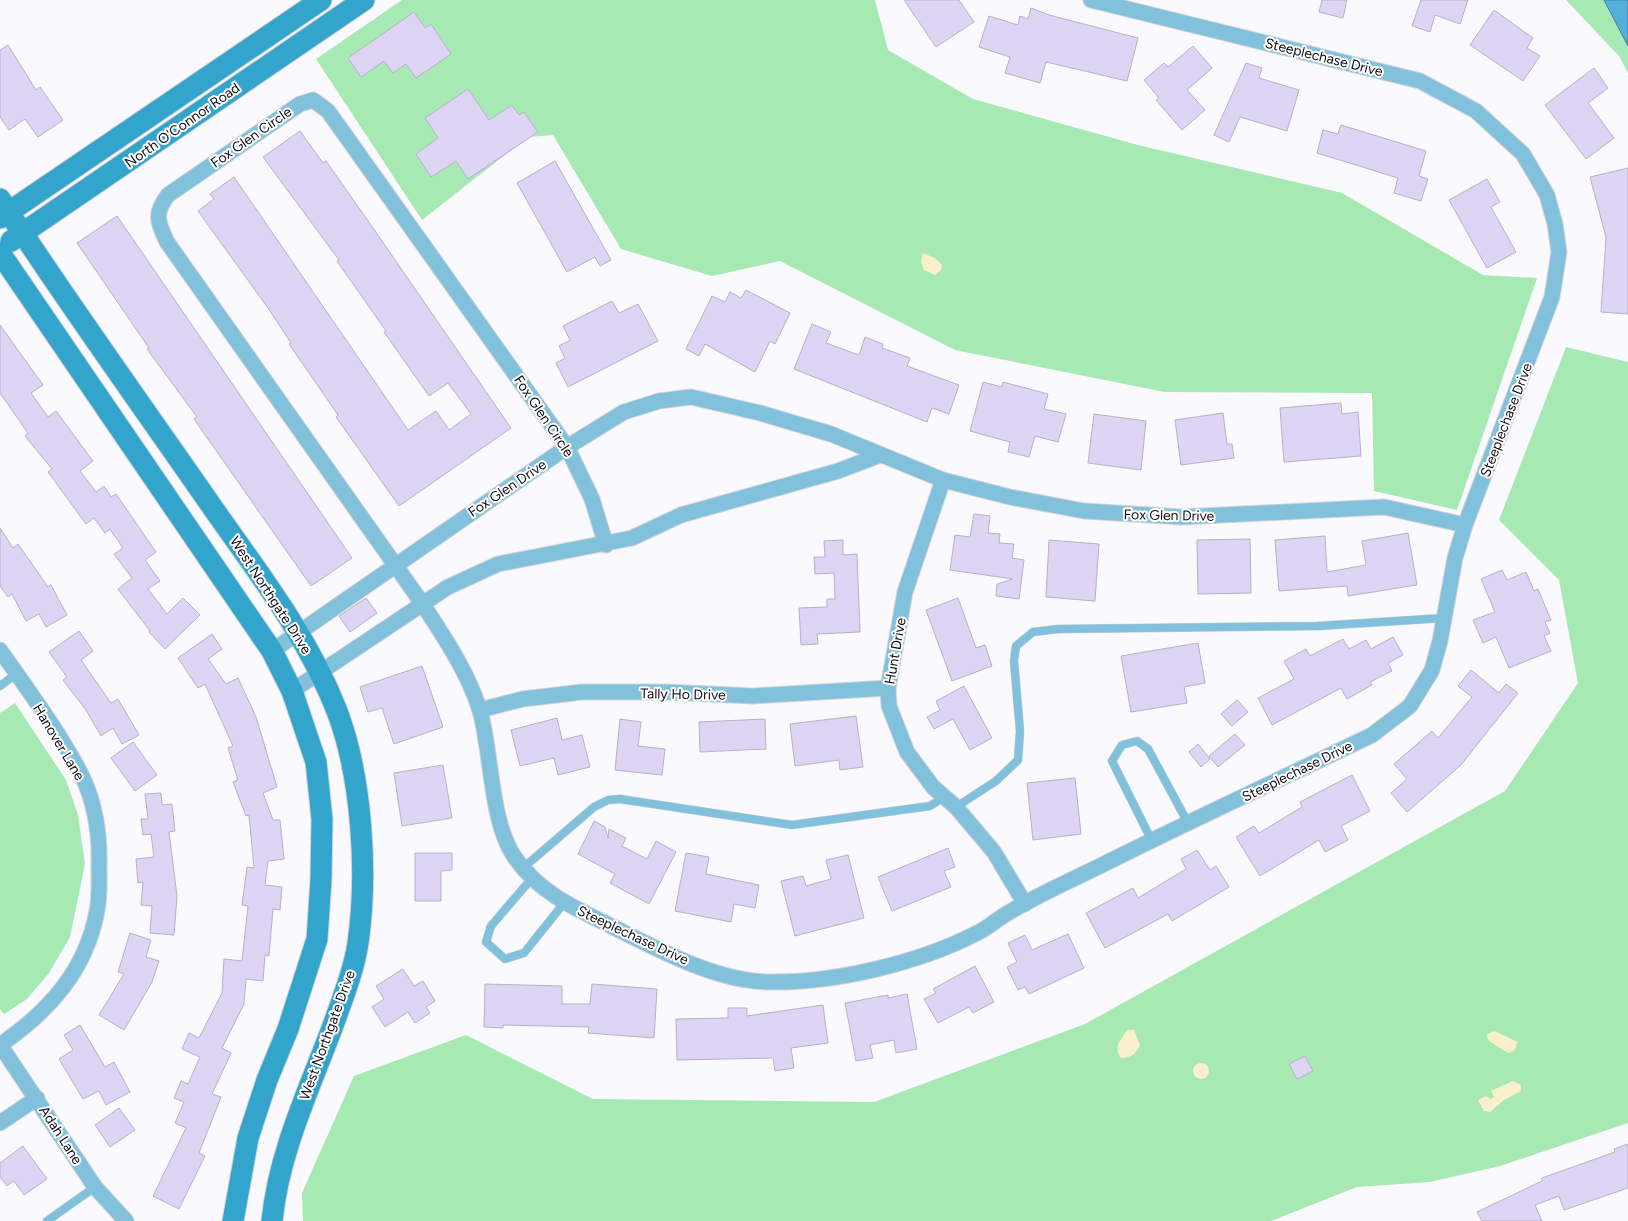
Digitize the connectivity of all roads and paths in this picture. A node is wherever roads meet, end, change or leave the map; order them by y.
1 (321, 0) edge
2 (364, 0) edge
3 (1091, 0) edge
4 (3, 210) edge
5 (24, 234) junction
6 (0, 248) edge
7 (0, 253) edge
8 (568, 447) junction
9 (880, 455) junction
10 (943, 480) junction
11 (1465, 525) junction
12 (606, 545) junction
13 (395, 565) junction
14 (422, 603) junction
15 (1444, 618) junction
16 (299, 633) junction
17 (0, 650) edge
18 (272, 651) junction
19 (320, 673) junction
20 (16, 674) junction
21 (0, 686) edge
22 (888, 688) junction
23 (292, 691) junction
24 (480, 710) junction
25 (944, 797) junction
26 (956, 807) junction
27 (1188, 823) junction
28 (1152, 841) junction
29 (528, 873) junction
30 (564, 904) junction
31 (1025, 904) junction
32 (0, 1045) edge
33 (37, 1098) junction
34 (0, 1123) edge
35 (95, 1187) junction
36 (47, 1221) edge
37 (126, 1221) edge
38 (234, 1221) edge
39 (272, 1221) edge

1 - 4 main road, North O'Connor Road
2 - 5 main road, North O'Connor Road
3 - 11 street, Steeplechase Drive
4 - 5 main road, West Northgate Drive
5 - 6 main road, North O'Connor Road
5 - 16 main road, West Northgate Drive
7 - 18 main road
8 - 9 street, Fox Glen Drive
8 - 12 street, Fox Glen Circle
8 - 13 street, Fox Glen Drive
8 - 13 street, Fox Glen Circle
9 - 10 street, Fox Glen Drive
9 - 12 street
10 - 11 street, Fox Glen Drive
10 - 22 street, Hunt Drive
11 - 15 street, Steeplechase Drive
12 - 14 street
13 - 14 street, Steeplechase Drive
13 - 16 street, Fox Glen Drive
14 - 19 street
14 - 24 street, Steeplechase Drive
15 - 26 lane
15 - 27 street, Steeplechase Drive
16 - 18 street, Fox Glen Drive
16 - 19 main road, West Northgate Drive
17 - 20 street, Hanover Lane
18 - 23 main road
19 - 23 street
19 - 39 main road, West Northgate Drive
20 - 21 lane
20 - 32 street, Hanover Lane
22 - 24 street, Tally Ho Drive
22 - 25 street, Hunt Drive
23 - 38 main road
24 - 29 street, Steeplechase Drive
25 - 26 street, Hunt Drive
25 - 29 lane
26 - 31 street, Hunt Drive
27 - 28 street, Steeplechase Drive
27 - 28 lane
28 - 31 street, Steeplechase Drive
29 - 30 street, Steeplechase Drive
29 - 30 lane
30 - 31 street, Steeplechase Drive
32 - 33 street, Adah Lane
33 - 34 street
33 - 35 street, Adah Lane
35 - 36 lane
35 - 37 street, Adah Lane

